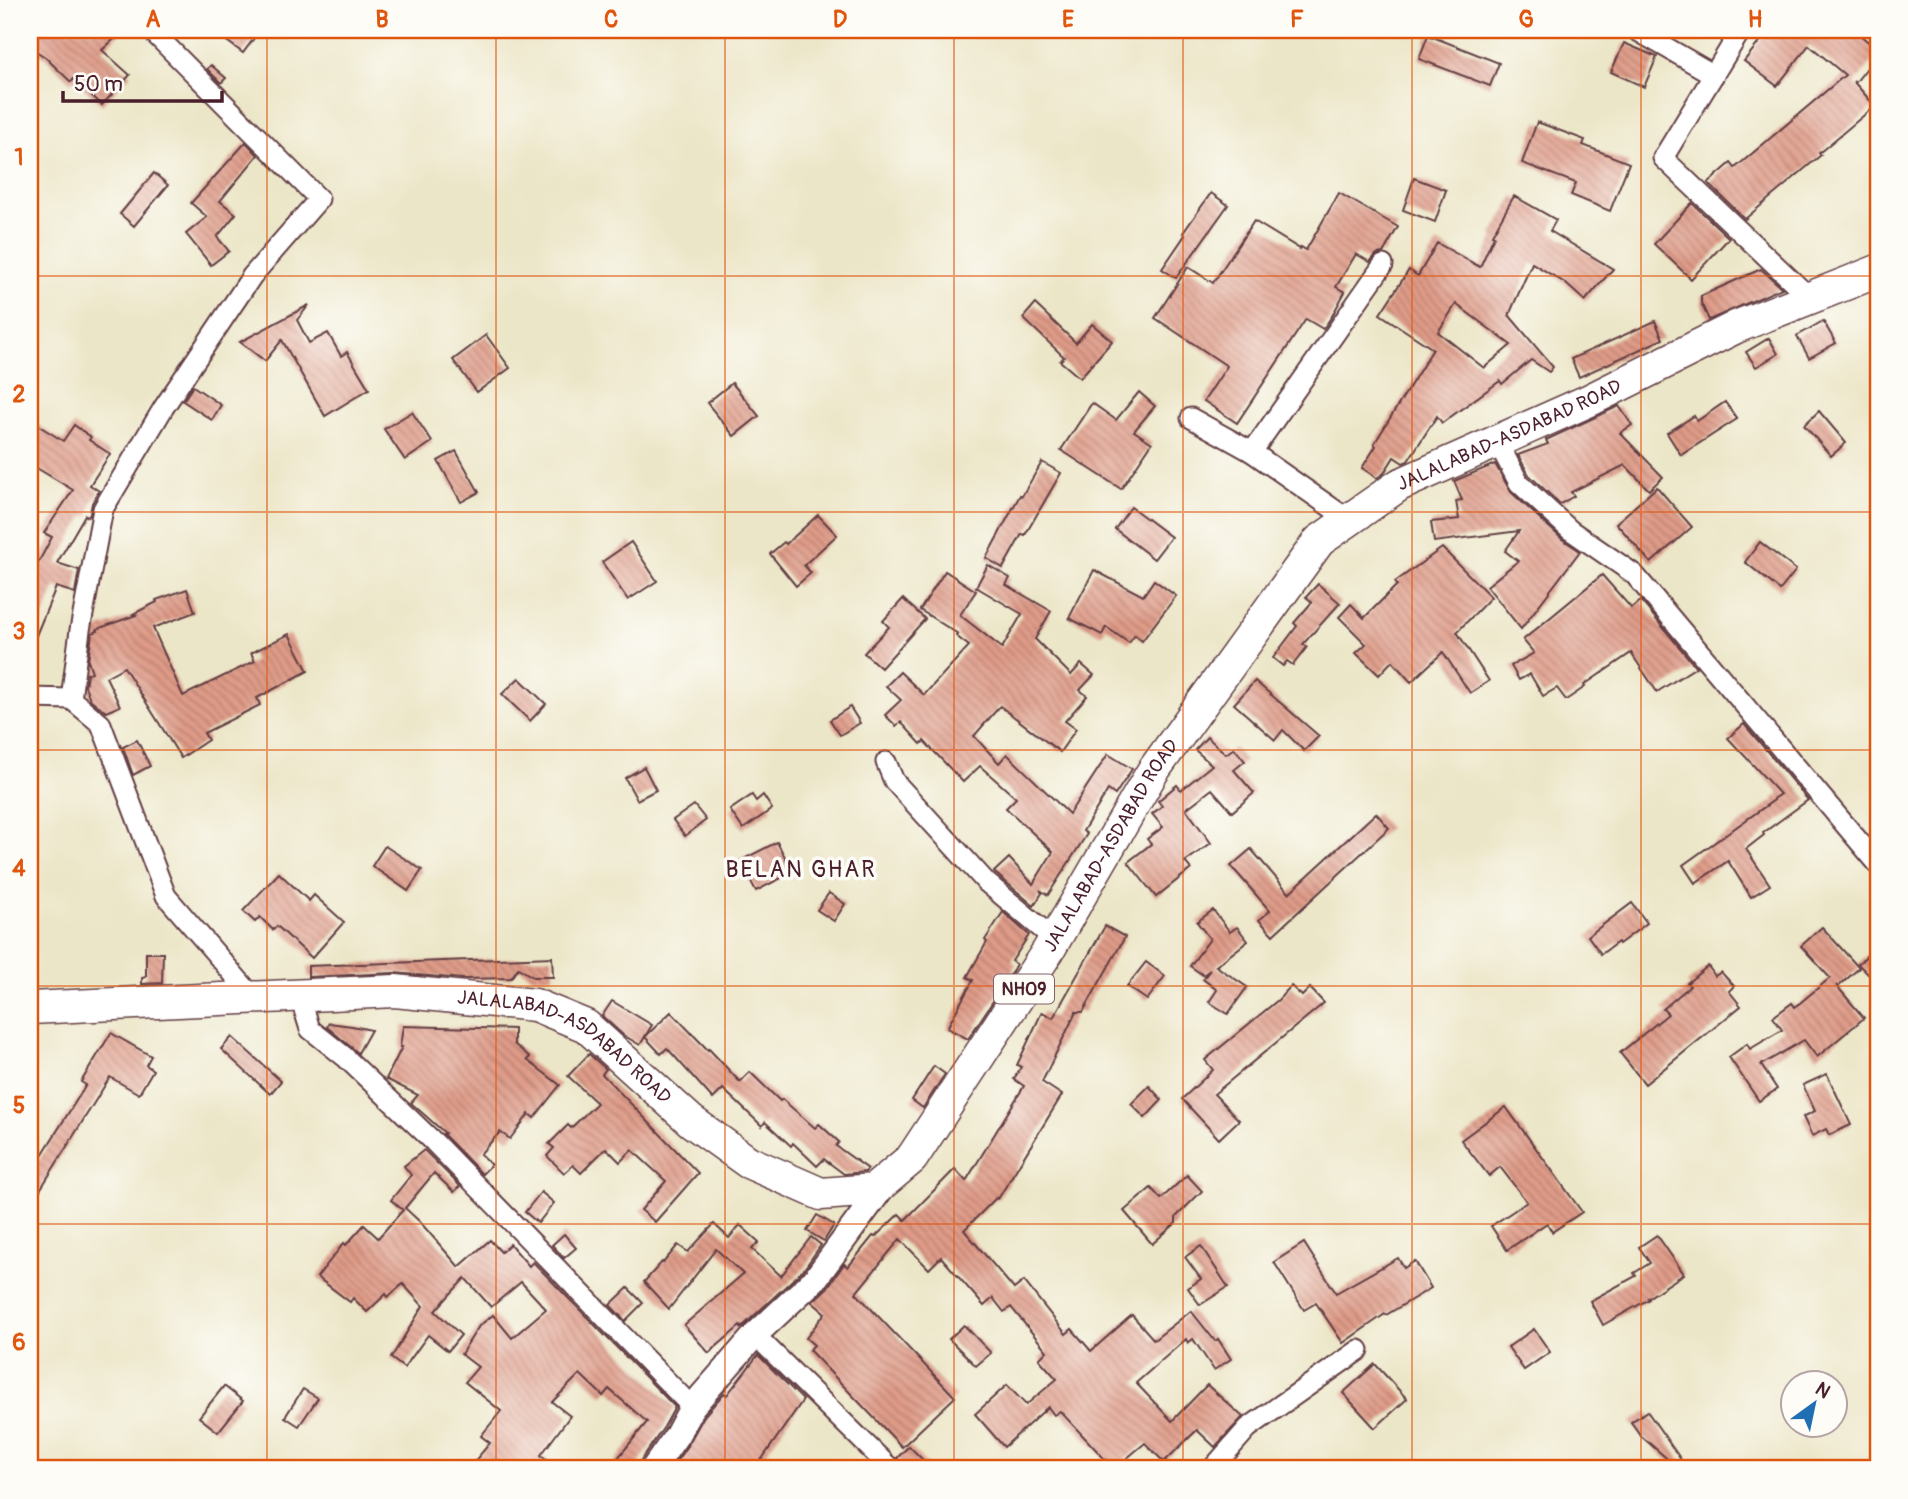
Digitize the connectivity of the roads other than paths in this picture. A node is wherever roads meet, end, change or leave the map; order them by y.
1 (151, 30) edge
2 (1636, 30) edge
3 (1741, 30) edge
4 (1714, 75) junction
5 (1383, 265) dead end
6 (1878, 271) edge
7 (1810, 298) junction
8 (1191, 418) dead end
9 (1498, 443) junction
10 (1252, 452) junction
11 (1349, 520) junction
12 (30, 698) edge
13 (71, 699) junction
14 (887, 762) dead end
15 (1878, 864) edge
16 (1055, 940) junction
17 (300, 997) junction
18 (254, 998) junction
19 (30, 1008) edge
20 (892, 1175) junction
21 (755, 1335) junction
22 (1359, 1350) dead end
23 (692, 1407) junction
24 (653, 1469) edge
25 (891, 1469) edge
26 (1212, 1469) edge

1 - 13 street
2 - 4 street
3 - 4 street
4 - 7 street
5 - 10 street
6 - 7 main road, JALALABAD-ASDABAD ROAD / NH09
7 - 9 main road, JALALABAD-ASDABAD ROAD / NH09
8 - 10 street
9 - 11 main road, JALALABAD-ASDABAD ROAD / NH09
9 - 15 street
10 - 11 street
11 - 16 main road, JALALABAD-ASDABAD ROAD / NH09
12 - 13 street
13 - 18 street
14 - 16 street
16 - 20 main road, JALALABAD-ASDABAD ROAD / NH09
17 - 18 main road, JALALABAD-ASDABAD ROAD / NH09
17 - 20 main road, JALALABAD-ASDABAD ROAD / NH09
17 - 23 street
18 - 19 main road, JALALABAD-ASDABAD ROAD / NH09
20 - 21 street
21 - 23 street
21 - 25 street
22 - 26 street
23 - 24 street

